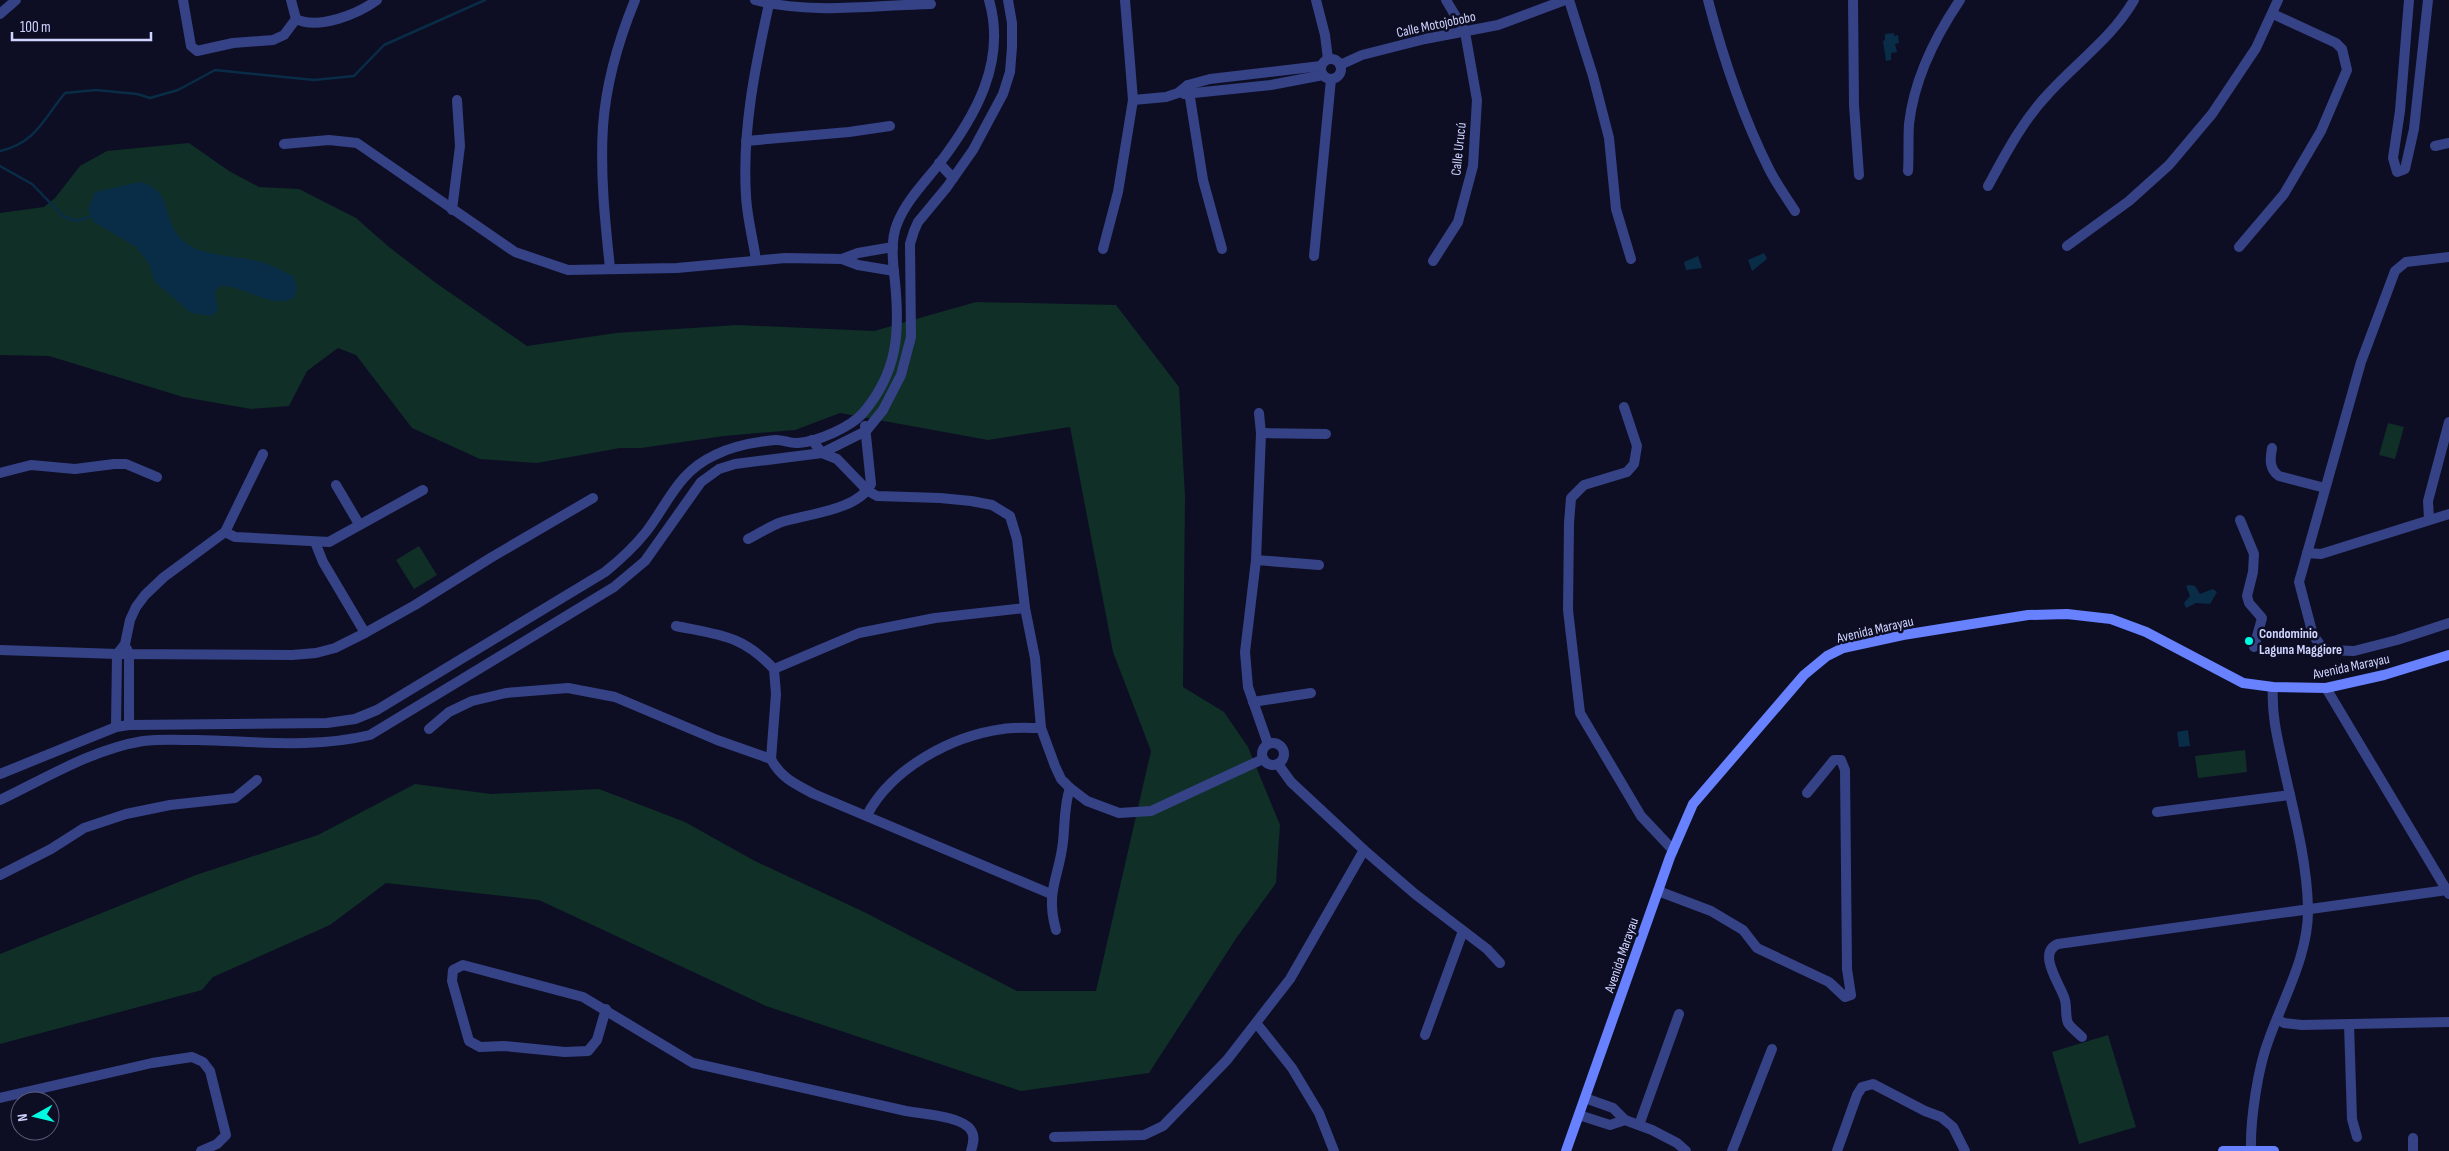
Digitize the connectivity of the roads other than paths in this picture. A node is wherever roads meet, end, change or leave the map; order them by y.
1 (16, 0) edge
2 (183, 0) edge
3 (291, 0) edge
4 (377, 0) edge
5 (635, 0) edge
6 (755, 0) edge
7 (989, 0) edge
8 (1008, 0) edge
9 (1126, 0) edge
10 (1316, 0) edge
11 (1446, 0) edge
12 (1565, 0) edge
13 (1570, 0) edge
14 (1708, 0) edge
15 (1853, 0) edge
16 (1960, 0) edge
17 (2134, 0) edge
18 (2278, 0) edge
19 (2409, 0) edge
20 (2428, 0) edge
21 (769, 4) junction
22 (931, 4) dead end
23 (0, 14) edge
24 (2273, 14) junction
25 (296, 19) junction
26 (1465, 32) junction
27 (1340, 65) junction
28 (1326, 70) junction
29 (1189, 90) junction
30 (457, 100) dead end
31 (1133, 100) junction
32 (890, 126) dead end
33 (746, 141) junction
34 (2449, 143) edge
35 (284, 144) dead end
36 (952, 146) junction
37 (2435, 146) dead end
38 (967, 156) junction
39 (939, 163) junction
40 (1908, 171) dead end
41 (1859, 175) dead end
42 (953, 178) junction
43 (1988, 186) dead end
44 (452, 210) junction
45 (1795, 211) dead end
46 (2066, 246) dead end
47 (894, 247) junction
48 (2239, 247) dead end
49 (1103, 249) dead end
50 (1222, 249) dead end
51 (1314, 256) dead end
52 (2449, 257) edge
53 (842, 259) junction
54 (1631, 259) dead end
55 (756, 260) junction
56 (1433, 261) dead end
57 (610, 268) junction
58 (894, 271) junction
59 (1624, 407) dead end
60 (863, 413) junction
61 (1259, 413) dead end
62 (2449, 422) edge
63 (866, 431) junction
64 (1261, 433) junction
65 (1326, 434) dead end
66 (812, 440) junction
67 (2272, 448) dead end
68 (822, 453) junction
69 (263, 454) dead end
70 (0, 473) edge
71 (157, 477) dead end
72 (336, 486) dead end
73 (2325, 488) junction
74 (422, 490) dead end
75 (868, 491) junction
76 (593, 498) dead end
77 (2449, 514) edge
78 (2429, 519) junction
79 (2240, 520) dead end
80 (359, 524) junction
81 (225, 532) junction
82 (748, 539) dead end
83 (315, 542) junction
84 (2307, 553) junction
85 (1256, 560) junction
86 (1319, 565) dead end
87 (1025, 608) junction
88 (2449, 623) edge
89 (676, 626) dead end
90 (510, 629) junction
91 (365, 633) junction
92 (125, 644) junction
93 (519, 644) junction
94 (2254, 647) dead end
95 (0, 650) edge
96 (117, 654) junction
97 (130, 654) junction
98 (2449, 655) edge
99 (774, 669) junction
100 (2273, 687) junction
101 (2326, 688) junction
102 (1311, 693) dead end
103 (1253, 702) junction
104 (184, 723) junction
105 (129, 725) junction
106 (116, 727) junction
107 (1042, 728) junction
108 (429, 729) dead end
109 (183, 740) junction
110 (79, 742) junction
111 (1268, 744) junction
112 (86, 758) junction
113 (771, 759) junction
114 (1263, 759) junction
115 (1278, 764) junction
116 (0, 774) edge
117 (257, 780) dead end
118 (1070, 788) junction
119 (1807, 793) dead end
120 (2290, 795) junction
121 (0, 800) edge
122 (2157, 812) dead end
123 (867, 815) junction
124 (1364, 850) junction
125 (1673, 850) junction
126 (0, 875) edge
127 (1658, 890) junction
128 (2448, 892) edge
129 (1052, 894) junction
130 (2308, 909) junction
131 (1056, 930) dead end
132 (1463, 931) junction
133 (1500, 963) dead end
134 (1847, 969) junction
135 (1829, 982) junction
136 (606, 1009) junction
137 (1679, 1014) dead end
138 (2277, 1019) junction
139 (2449, 1022) edge
140 (1257, 1024) junction
141 (2349, 1024) junction
142 (1425, 1035) dead end
143 (2082, 1036) dead end
144 (1772, 1049) dead end
145 (0, 1098) edge
146 (1585, 1098) junction
147 (1578, 1114) junction
148 (1625, 1120) junction
149 (1640, 1125) junction
150 (1054, 1137) dead end
151 (2357, 1137) dead end
152 (2413, 1138) dead end
153 (201, 1151) edge
154 (971, 1151) edge
155 (1334, 1151) edge
156 (1566, 1151) edge
157 (1686, 1151) edge
158 (1732, 1151) edge
159 (1837, 1151) edge
160 (1965, 1151) edge
161 (2223, 1151) edge
162 (2251, 1151) edge
163 (2274, 1151) edge
164 (2413, 1151) edge

1 - 23 street
2 - 25 street
3 - 25 street
4 - 25 street
5 - 57 street
6 - 21 street
7 - 36 street
8 - 38 street
9 - 31 street
10 - 28 street
11 - 26 street
12 - 26 street, Calle Motojobobo
13 - 54 street
14 - 45 street
15 - 41 street
16 - 40 street
17 - 43 street
18 - 24 street
19 - 20 street
21 - 22 street
21 - 33 street
24 - 46 street
24 - 48 street
26 - 27 street, Calle Motojobobo
26 - 56 street, Calle Urucú
27 - 28 street
27 - 28 street
28 - 29 street
28 - 51 street
29 - 31 street
29 - 50 street
30 - 44 street
31 - 49 street
32 - 33 street
33 - 55 street
34 - 37 street
35 - 44 street
36 - 38 street
36 - 39 street
38 - 42 street
39 - 42 street
39 - 47 street
42 - 63 street
44 - 57 street
47 - 53 street
47 - 58 street
52 - 73 street
53 - 55 street
53 - 58 street
55 - 57 street
58 - 60 street
59 - 125 street
60 - 63 street
60 - 66 street
61 - 64 street
62 - 78 street
63 - 68 street
63 - 75 street
64 - 65 street
64 - 85 street
66 - 68 street
66 - 90 street
67 - 73 street
68 - 75 street
68 - 93 street
69 - 81 street
70 - 71 street
72 - 80 street
73 - 84 street
74 - 80 street
75 - 82 street
75 - 87 street
76 - 91 street
77 - 78 street
78 - 84 street
79 - 94 street
80 - 83 street
81 - 83 street
81 - 92 street
83 - 91 street
84 - 88 street
85 - 86 street
85 - 103 street
87 - 99 street
87 - 107 street
89 - 99 street
90 - 93 street
90 - 104 street
91 - 97 street
92 - 96 street
92 - 97 street
93 - 109 street
95 - 96 street
96 - 97 street
96 - 106 street
97 - 105 street
98 - 101 street, Avenida Marayau
99 - 113 street
100 - 101 street, Avenida Marayau
100 - 120 street
100 - 125 street, Avenida Marayau
101 - 128 street
102 - 103 street
103 - 111 street
104 - 105 street
104 - 109 street
105 - 106 street
106 - 110 street
107 - 118 street
107 - 123 street
108 - 113 street
109 - 112 street
110 - 112 street
110 - 116 street
111 - 114 street
111 - 115 street
112 - 121 street
113 - 123 street
114 - 115 street
114 - 118 street
115 - 124 street
117 - 126 street
118 - 129 street
119 - 134 street
120 - 122 street
120 - 130 street
123 - 129 street
124 - 132 street
124 - 140 street
125 - 127 street, Avenida Marayau
127 - 135 street
127 - 146 street, Avenida Marayau
128 - 130 street
129 - 131 street
130 - 138 street
130 - 143 street
132 - 133 street
132 - 142 street
134 - 135 street
134 - 135 street
136 - 136 street
136 - 154 street
137 - 149 street
138 - 141 street
138 - 162 street
139 - 141 street
140 - 150 street
140 - 155 street
141 - 151 street
144 - 158 street
145 - 153 street
146 - 147 street, Avenida Marayau
146 - 148 street
147 - 148 street
147 - 156 street, Avenida Marayau
148 - 149 street
149 - 157 street
152 - 164 street
159 - 160 street
161 - 162 street
162 - 163 street

